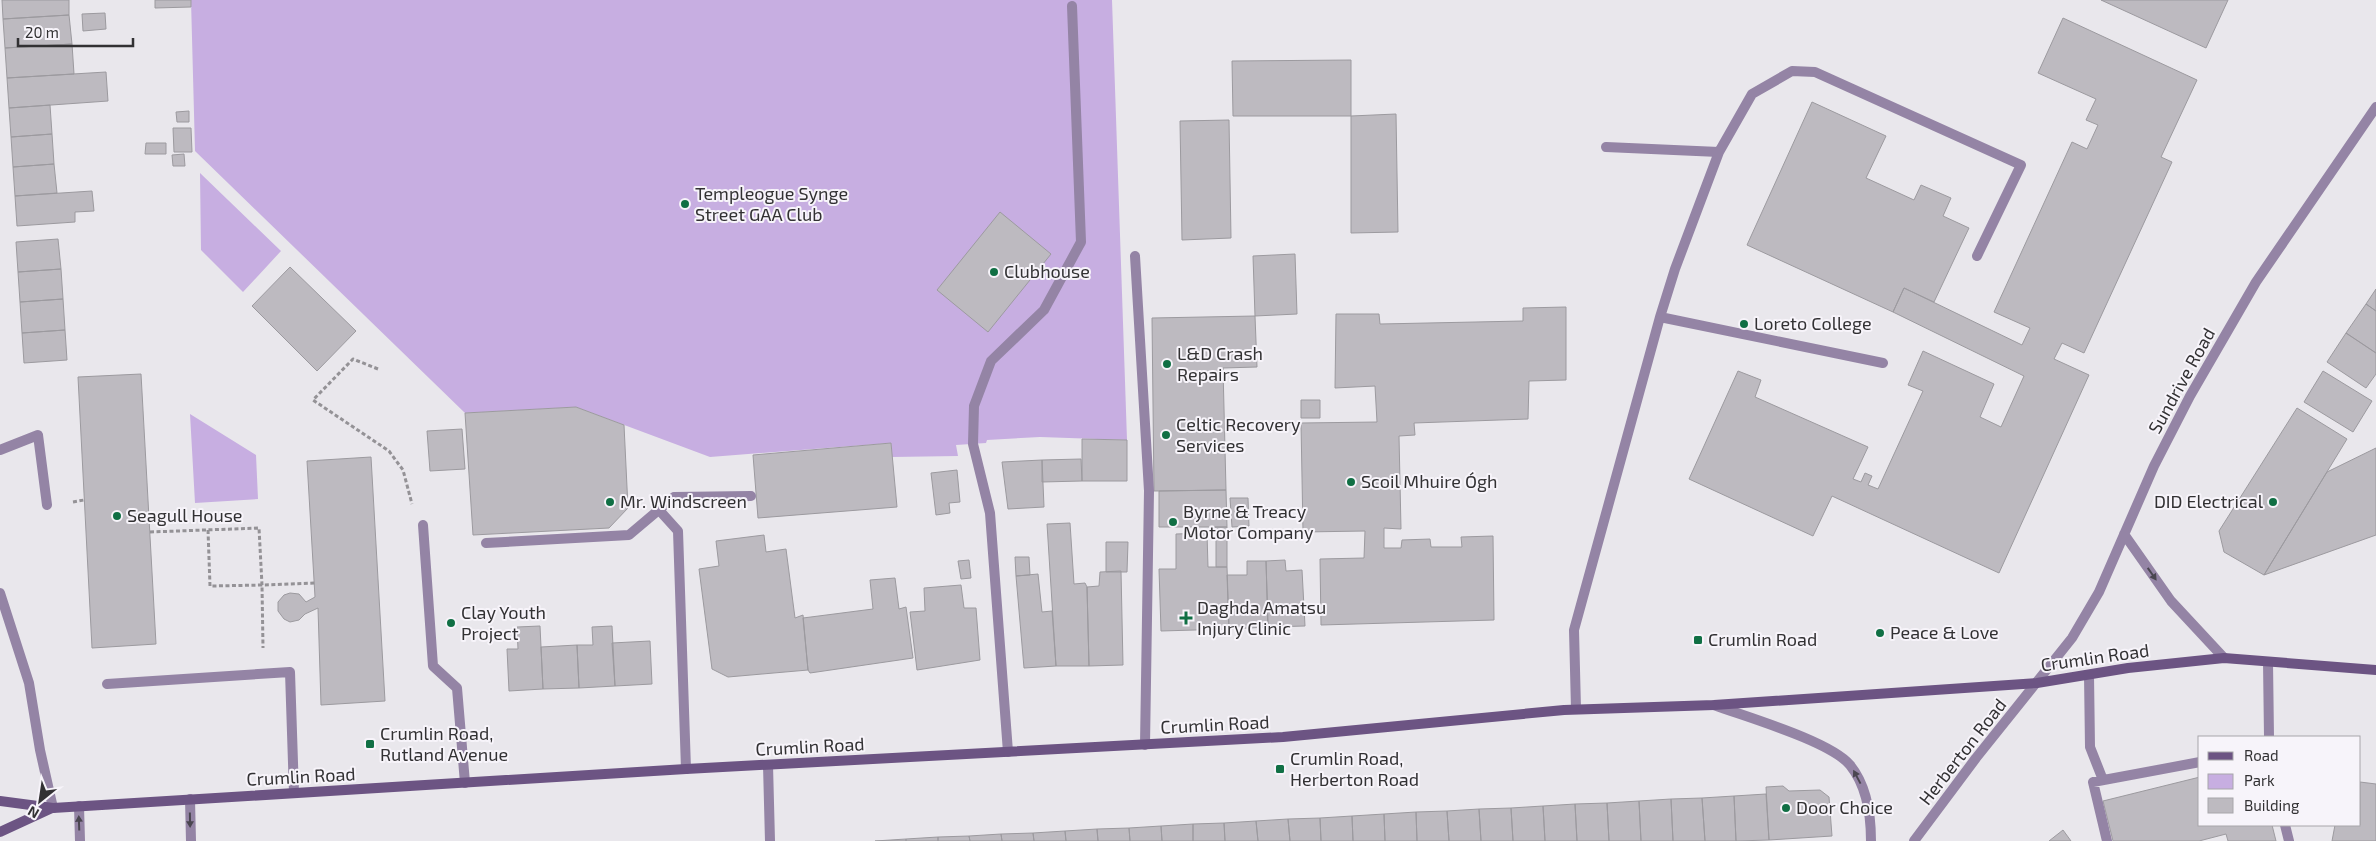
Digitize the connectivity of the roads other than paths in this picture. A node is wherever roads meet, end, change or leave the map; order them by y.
1 (1072, 6) dead end
2 (2376, 107) edge
3 (1606, 147) dead end
4 (1719, 152) junction
5 (1135, 256) dead end
6 (1977, 256) dead end
7 (1660, 317) junction
8 (1883, 363) dead end
9 (0, 450) edge
10 (751, 496) dead end
11 (47, 505) dead end
12 (659, 510) junction
13 (423, 525) dead end
14 (2124, 534) junction
15 (486, 543) dead end
16 (0, 593) edge
17 (2224, 658) junction
18 (2268, 662) junction
19 (2374, 668) edge
20 (2089, 675) junction
21 (2038, 683) junction
22 (107, 684) dead end
23 (1714, 705) junction
24 (1576, 709) junction
25 (2270, 736) edge
26 (1145, 745) junction
27 (1008, 752) junction
28 (2198, 762) edge
29 (768, 765) junction
30 (686, 770) junction
31 (2103, 780) junction
32 (465, 783) junction
33 (294, 794) junction
34 (190, 800) junction
35 (0, 801) edge
36 (79, 806) junction
37 (53, 808) junction
38 (2285, 826) edge
39 (0, 832) edge
40 (80, 841) edge
41 (191, 841) edge
42 (770, 841) edge
43 (1871, 841) edge
44 (1914, 841) edge
45 (2107, 841) edge
46 (2289, 841) edge

1 - 27 street
2 - 14 street, Sundrive Road
3 - 4 street
4 - 6 street
4 - 7 street
5 - 26 street
7 - 8 street
7 - 24 street
9 - 11 street
10 - 12 street
12 - 15 street
12 - 30 street
13 - 32 street
14 -> 17 street
14 - 21 street, Sundrive Road
16 - 37 street
17 - 18 main road, Crumlin Road
17 - 20 main road, Crumlin Road
18 - 19 main road, Crumlin Road
18 - 25 street
20 - 21 main road, Crumlin Road
20 - 31 street
21 - 23 main road, Crumlin Road
21 - 44 street, Herberton Road
22 - 33 street
23 - 24 main road, Crumlin Road
43 -> 23 street
24 - 26 main road, Crumlin Road
26 - 27 main road, Crumlin Road
27 - 29 main road, Crumlin Road
28 - 31 street
29 - 30 main road, Crumlin Road
29 - 42 street
30 - 32 main road, Crumlin Road
31 - 45 street
32 - 33 main road, Crumlin Road
33 - 34 main road, Crumlin Road
34 - 36 main road, Crumlin Road
34 -> 41 street
35 - 37 main road, Crumlin Road
36 - 37 main road, Crumlin Road
40 -> 36 street
37 - 39 main road, Crumlin Road
38 - 46 street

